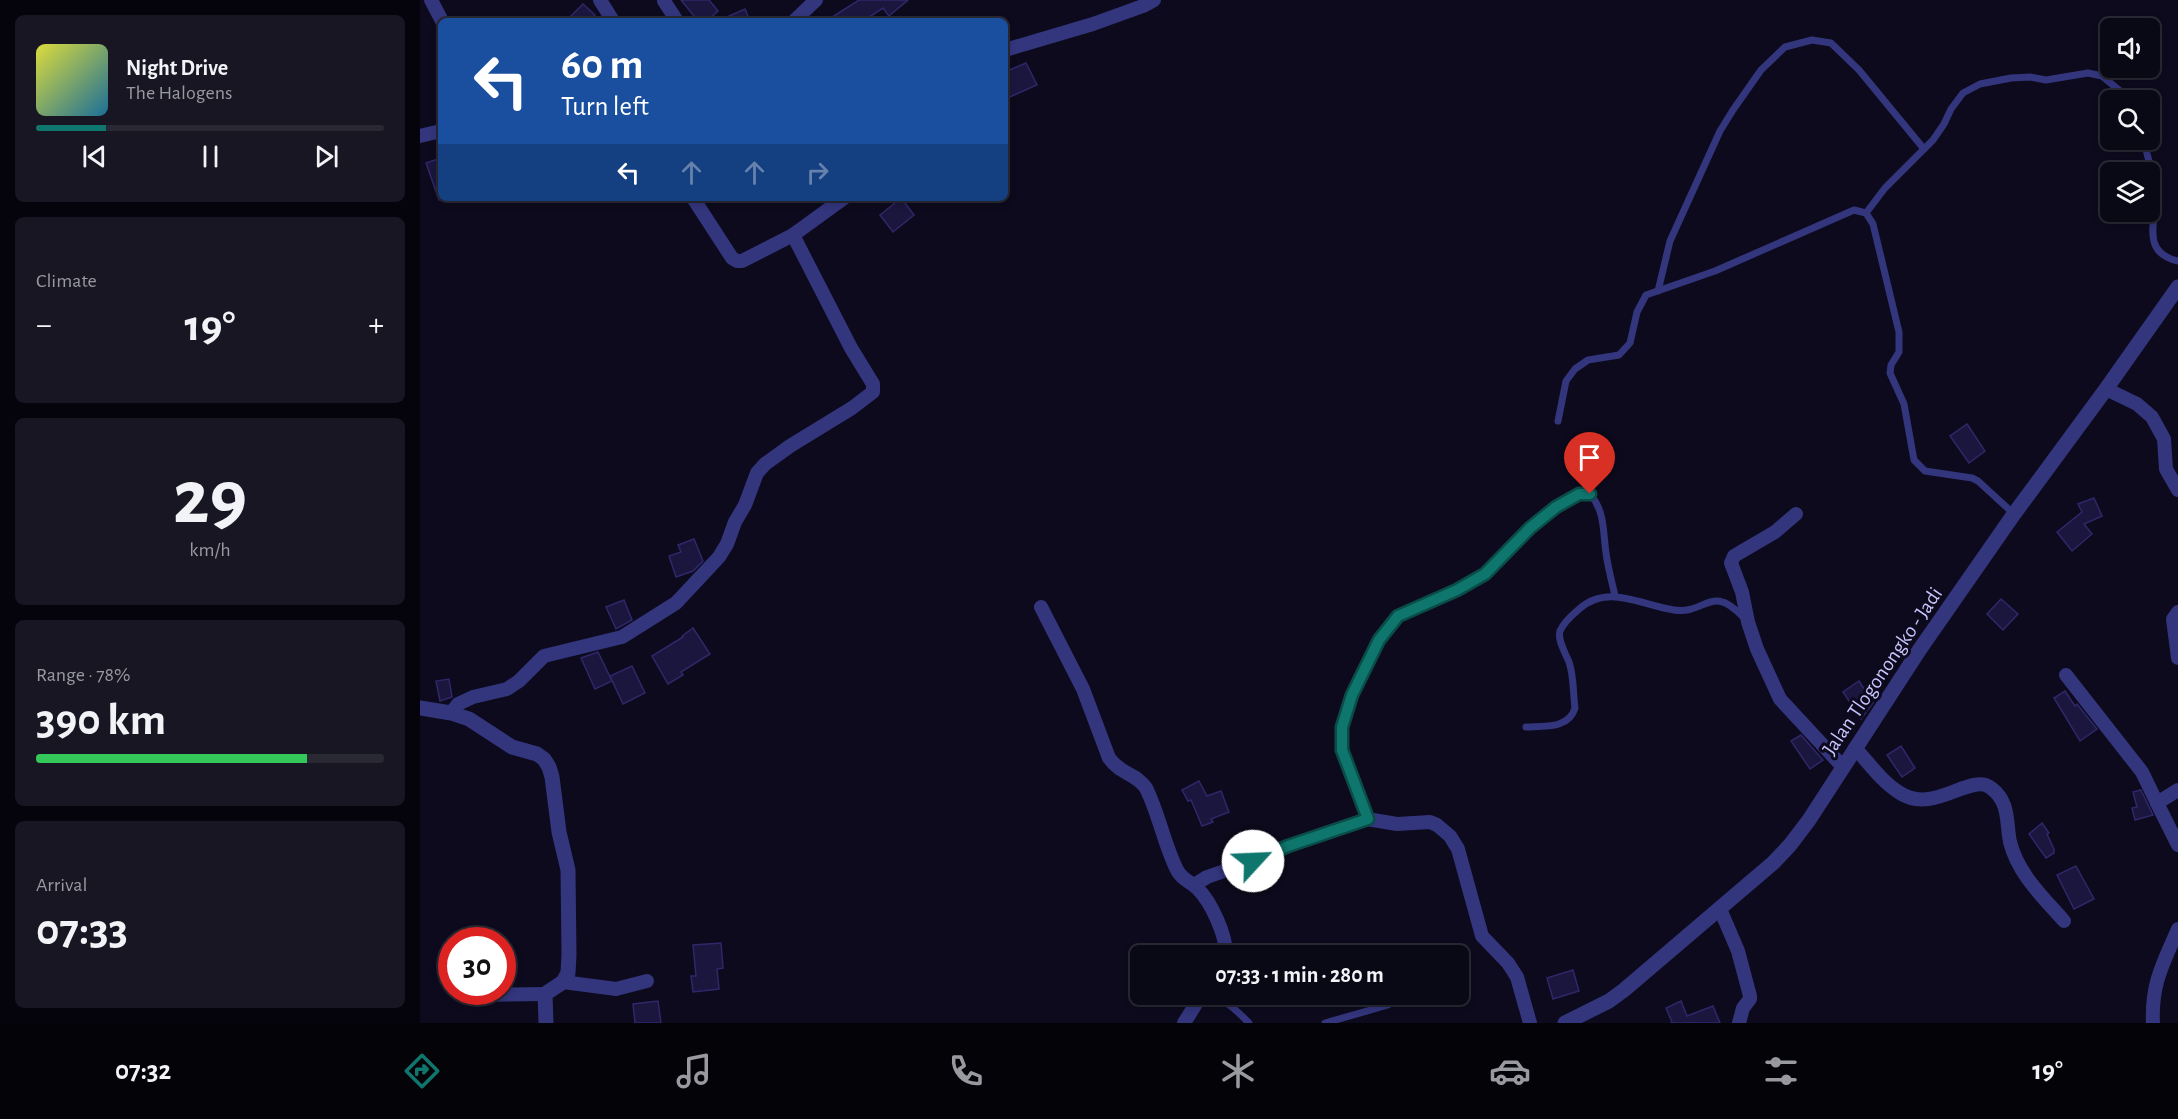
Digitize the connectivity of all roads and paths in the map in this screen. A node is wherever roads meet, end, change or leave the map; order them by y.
1 (431, 0) edge
2 (600, 0) edge
3 (816, 0) edge
4 (1154, 0) edge
5 (664, 1) edge
6 (440, 18) edge
7 (611, 18) edge
8 (675, 18) edge
9 (797, 18) edge
10 (1008, 49) edge
11 (2119, 90) edge
12 (438, 131) edge
13 (420, 135) edge
14 (1924, 149) junction
15 (2147, 150) edge
16 (695, 201) edge
17 (840, 201) edge
18 (1866, 213) junction
19 (793, 235) junction
20 (2178, 261) edge
21 (2178, 287) edge
22 (1658, 291) junction
23 (2106, 389) junction
24 (1558, 421) dead end
25 (2178, 490) edge
26 (1796, 514) dead end
27 (2014, 514) junction
28 (1615, 596) junction
29 (1041, 607) dead end
30 (2178, 612) edge
31 (1748, 622) junction
32 (2178, 658) edge
33 (2066, 675) dead end
34 (420, 708) edge
35 (451, 713) junction
36 (1526, 727) dead end
37 (1855, 748) junction
38 (1843, 767) junction
39 (2178, 790) edge
40 (2157, 802) junction
41 (1368, 819) junction
42 (2178, 845) edge
43 (1194, 885) junction
44 (1720, 909) junction
45 (2064, 921) dead end
46 (2178, 929) edge
47 (1225, 945) edge
48 (647, 981) dead end
49 (563, 982) junction
50 (545, 993) junction
51 (516, 994) edge
52 (1196, 1005) edge
53 (1230, 1005) edge
54 (1388, 1005) dead end
55 (546, 1023) edge
56 (1184, 1023) edge
57 (1249, 1023) edge
58 (1325, 1023) edge
59 (1530, 1023) edge
60 (1564, 1023) edge
61 (1739, 1023) edge
62 (2153, 1023) edge

1 - 6 street
2 - 7 street
3 - 9 street
4 - 10 street
5 - 8 street
11 - 14 lane
12 - 13 street
14 - 18 lane
14 - 22 lane
15 - 20 lane
16 - 19 street
17 - 19 street
18 - 22 lane
18 - 27 lane
19 - 35 street
21 - 23 street, Jalan Tlogonongko - Jadi
22 - 24 lane
23 - 25 street
23 - 27 street, Jalan Tlogonongko - Jadi
26 - 31 street
27 - 37 street, Jalan Tlogonongko - Jadi
28 - 31 lane
28 - 36 lane
28 - 41 lane
29 - 43 street
30 - 32 street
31 - 38 street
33 - 40 street
34 - 35 street
35 - 49 street
37 - 38 street, Jalan Tlogonongko - Jadi
37 - 45 street
38 - 44 street, Jalan Tlogonongko - Jadi
39 - 40 street
40 - 42 street
41 - 43 street
41 - 59 street
43 - 47 street
44 - 60 street, Jalan Tlogonongko - Jadi
44 - 61 street
46 - 62 street
48 - 49 street
49 - 50 street
50 - 51 street
50 - 55 street
52 - 56 street
53 - 57 lane
54 - 58 lane

